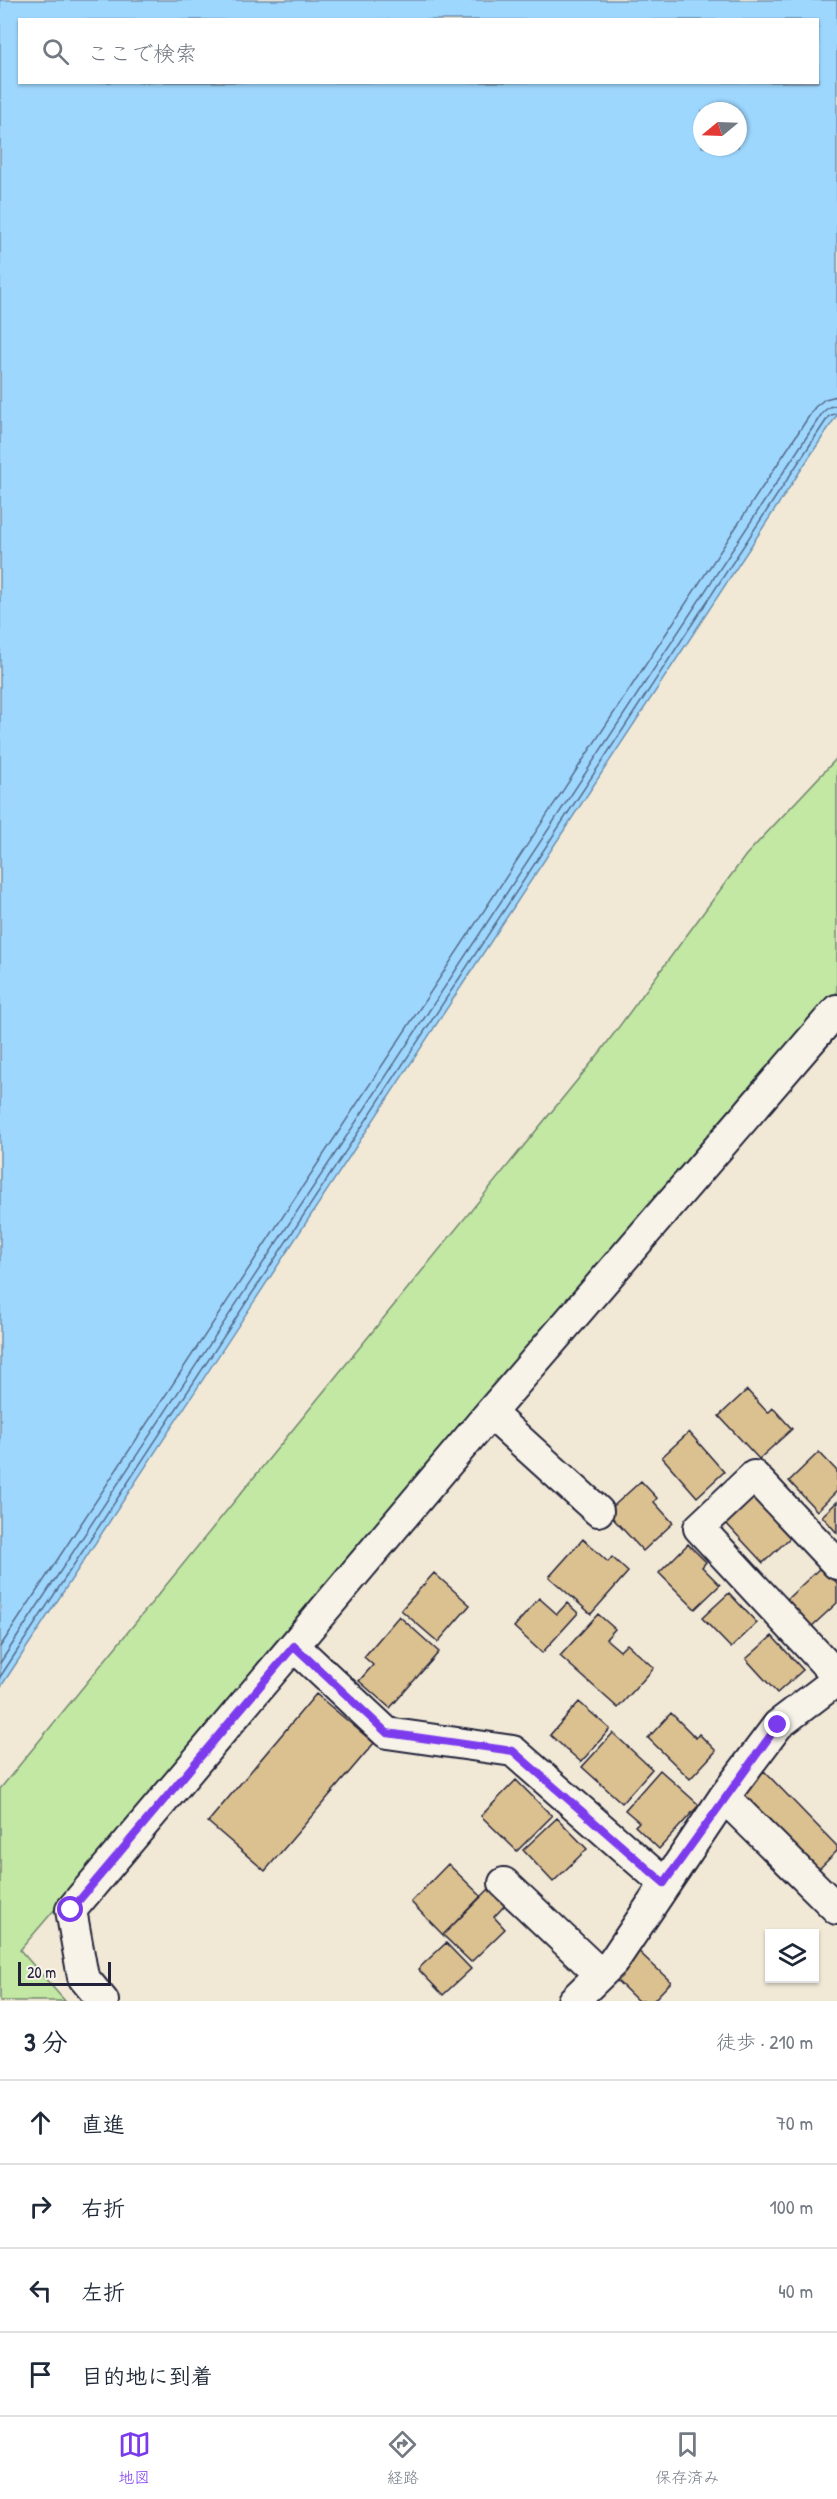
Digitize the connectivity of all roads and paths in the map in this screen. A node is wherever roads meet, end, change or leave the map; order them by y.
1 (837, 1010) edge
2 (490, 1413) junction
3 (598, 1511) dead end
4 (837, 1564) edge
5 (294, 1646) junction
6 (837, 1678) edge
7 (724, 1797) junction
8 (504, 1883) dead end
9 (664, 1883) junction
10 (837, 1909) edge
11 (600, 1974) junction
12 (103, 2001) edge
13 (573, 2001) edge

1 - 2 street
2 - 3 street
2 - 5 street
4 - 6 street
5 - 9 street
5 - 12 street
6 - 7 street
7 - 9 street
7 - 10 street
8 - 11 street
9 - 11 street
11 - 13 street

